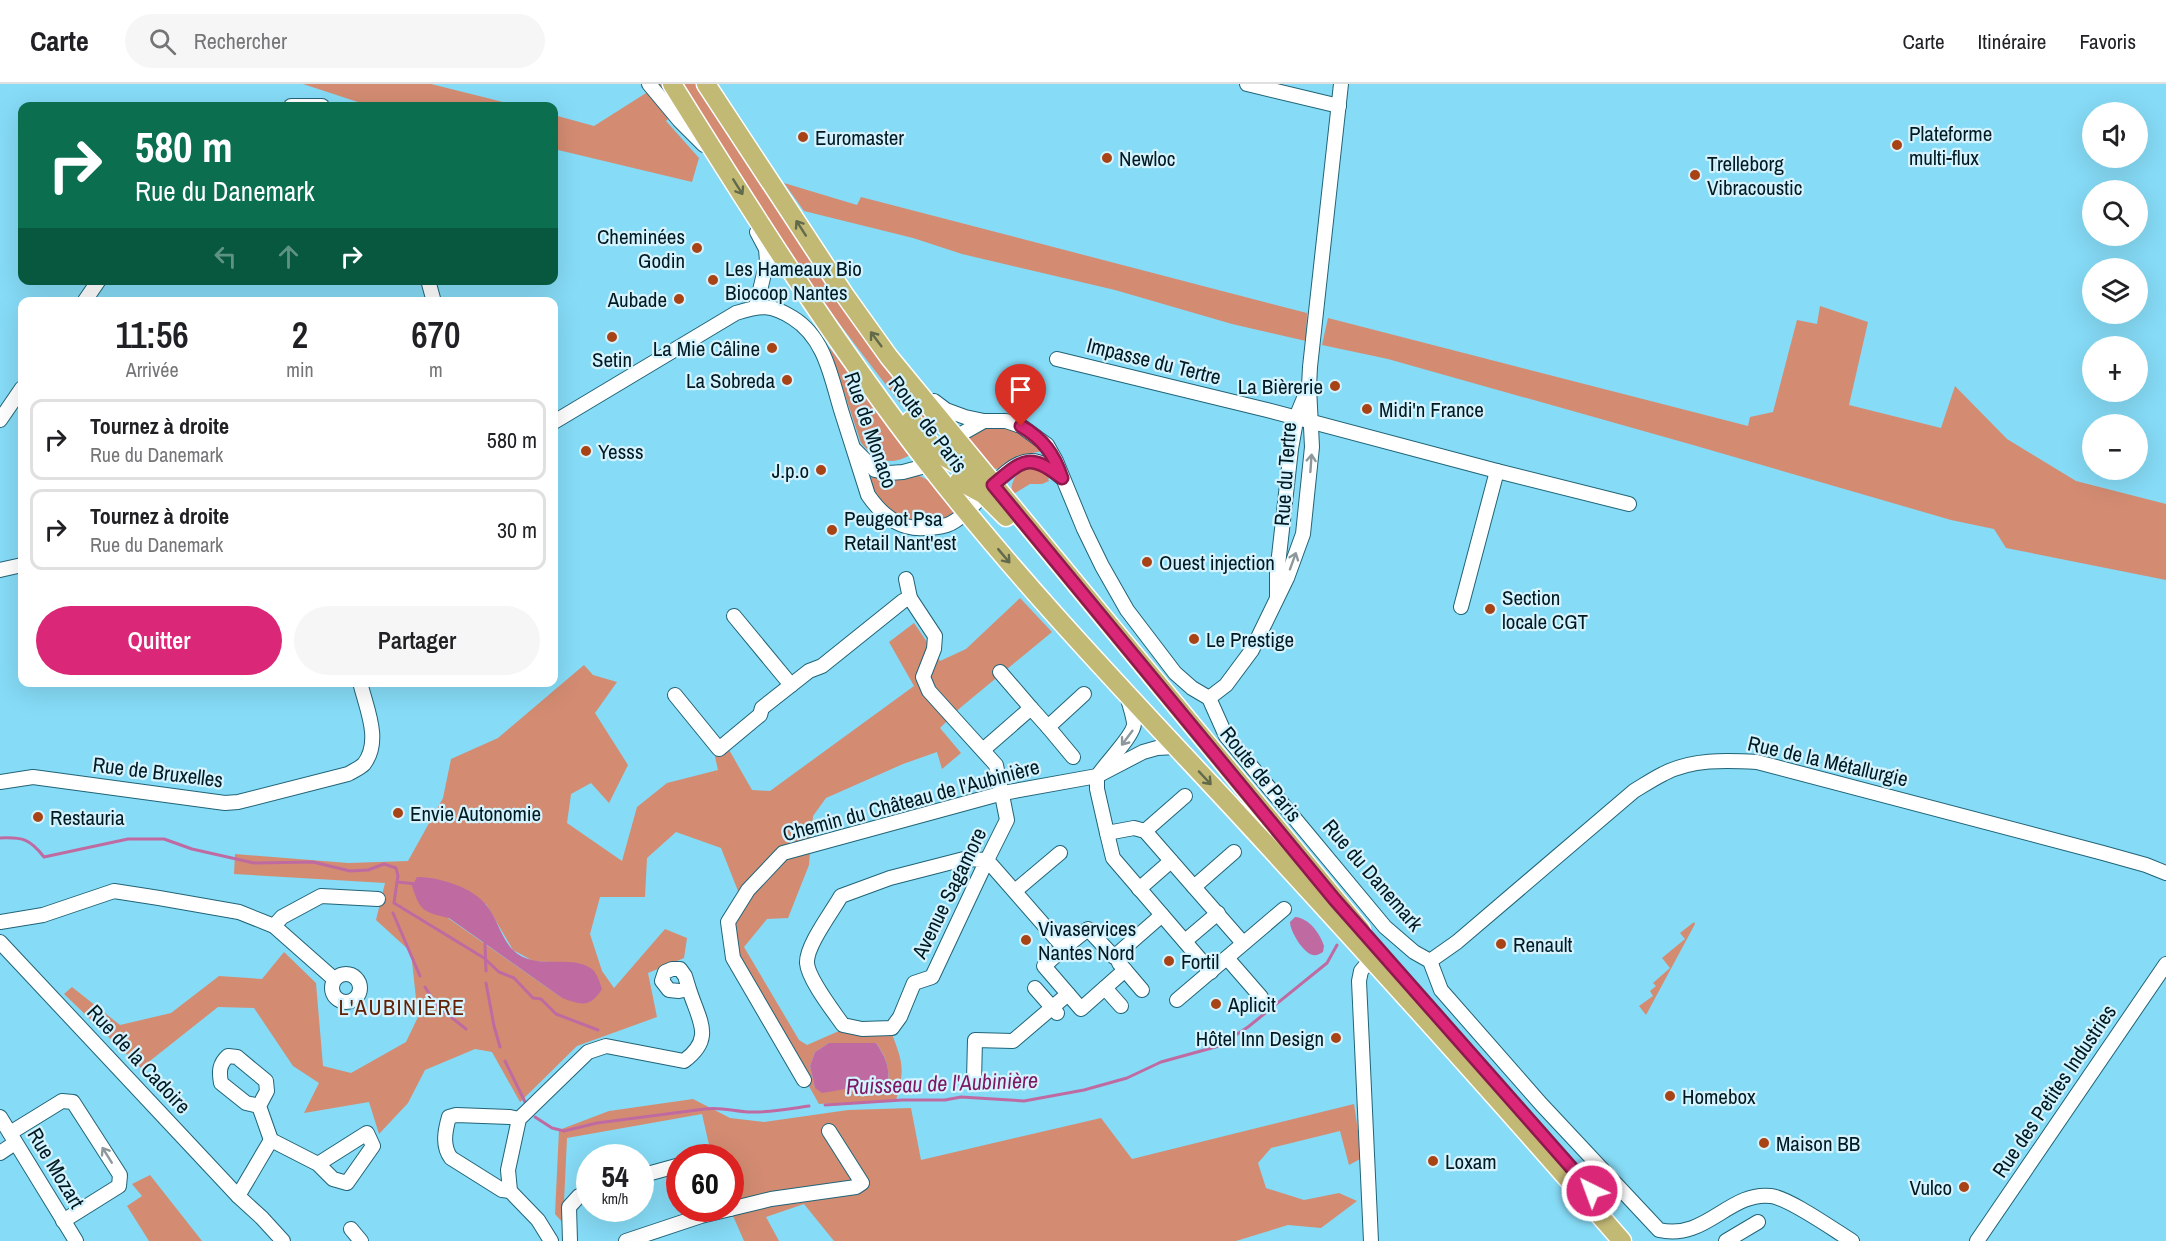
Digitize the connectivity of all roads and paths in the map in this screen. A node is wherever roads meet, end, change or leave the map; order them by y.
1 (649, 84) edge
2 (672, 84) edge
3 (706, 84) edge
4 (1247, 84) edge
5 (1341, 84) edge
6 (1339, 106) junction
7 (721, 162) junction
8 (753, 212) junction
9 (756, 307) junction
10 (1057, 359) dead end
11 (1309, 387) junction
12 (18, 394) edge
13 (925, 402) junction
14 (1296, 417) junction
15 (0, 420) edge
16 (558, 420) edge
17 (984, 421) junction
18 (1311, 421) junction
19 (956, 439) junction
20 (853, 448) junction
21 (934, 459) junction
22 (1497, 471) junction
23 (1062, 478) junction
24 (988, 490) junction
25 (1629, 504) dead end
26 (966, 512) junction
27 (18, 566) edge
28 (0, 570) edge
29 (906, 579) dead end
30 (910, 597) junction
31 (1277, 598) junction
32 (1461, 607) dead end
33 (734, 616) dead end
34 (1000, 672) dead end
35 (791, 685) junction
36 (361, 687) edge
37 (1126, 693) junction
38 (1084, 694) dead end
39 (675, 695) dead end
40 (1209, 698) junction
41 (1031, 708) junction
42 (1048, 727) junction
43 (1176, 747) junction
44 (984, 749) junction
45 (1073, 757) dead end
46 (1097, 776) junction
47 (0, 782) edge
48 (1003, 794) junction
49 (1185, 796) dead end
50 (1145, 831) junction
51 (1107, 833) junction
52 (1234, 852) dead end
53 (1060, 853) dead end
54 (987, 860) junction
55 (1171, 861) junction
56 (2166, 873) edge
57 (1194, 887) junction
58 (1139, 888) junction
59 (1015, 891) junction
60 (378, 899) dead end
61 (1284, 909) dead end
62 (1218, 913) junction
63 (1162, 915) junction
64 (0, 922) edge
65 (274, 926) junction
66 (1185, 941) junction
67 (0, 942) edge
68 (1243, 943) junction
69 (1064, 948) junction
70 (1114, 957) junction
71 (1227, 958) junction
72 (1371, 960) junction
73 (1430, 961) junction
74 (2166, 964) edge
75 (1125, 970) junction
76 (1211, 972) junction
77 (334, 979) dead end
78 (1035, 987) dead end
79 (1105, 988) junction
80 (689, 989) dead end
81 (1142, 990) dead end
82 (1068, 994) junction
83 (1261, 997) dead end
84 (1177, 1000) dead end
85 (1121, 1006) dead end
86 (1055, 1011) junction
87 (804, 1080) dead end
88 (974, 1080) dead end
89 (259, 1106) dead end
90 (0, 1117) edge
91 (519, 1119) junction
92 (829, 1131) dead end
93 (13, 1138) junction
94 (271, 1140) junction
95 (0, 1153) edge
96 (318, 1164) dead end
97 (510, 1191) junction
98 (576, 1199) edge
99 (242, 1200) junction
100 (744, 1206) edge
101 (63, 1221) junction
102 (683, 1222) edge
103 (1758, 1222) dead end
104 (351, 1229) dead end
105 (1682, 1238) edge
106 (76, 1241) edge
107 (271, 1241) edge
108 (283, 1241) edge
109 (361, 1241) edge
110 (550, 1241) edge
111 (570, 1241) edge
112 (626, 1241) edge
113 (1371, 1241) edge
114 (1625, 1241) edge
115 (1726, 1241) edge
116 (1852, 1241) edge
117 (1977, 1241) edge

1 - 7 street
2 - 7 main road, Route de Paris
13 -> 3 main road, Route de Paris
4 - 6 street
5 - 6 street, Rue du Tertre
6 - 11 street, Rue du Tertre
7 -> 8 main road, Route de Paris
8 - 9 street
8 - 21 main road, Route de Paris
9 - 16 street
9 - 20 street, Rue de Monaco
10 - 14 street, Impasse du Tertre
11 - 14 street
11 - 18 street, Rue du Tertre
12 - 15 street
13 - 17 street
13 - 19 main road, Route de Paris
14 - 18 street, Impasse du Tertre
14 - 31 street
17 - 19 street
17 - 23 street
18 - 22 street, Impasse du Tertre
31 -> 18 street, Rue du Tertre
19 - 21 street
19 - 24 main road, Route de Paris
20 - 21 street
20 - 26 street, Rue de Monaco
21 - 24 main road
21 - 26 main road, Route de Paris
22 - 25 street, Impasse du Tertre
22 - 32 street
23 - 24 street
23 - 40 street
24 - 26 street, Rue de Monaco
24 - 114 main road, Route de Paris
26 -> 37 main road, Route de Paris
27 - 28 street
29 - 30 street
30 - 35 street
30 - 44 street, Avenue Sagamore
31 - 40 street, Rue du Tertre
33 - 35 street
34 - 41 street
35 - 39 street
36 - 47 street, Rue de Bruxelles
37 - 43 main road, Route de Paris
37 -> 46 street
38 - 42 street
40 - 73 street, Rue du Danemark
41 - 42 street
41 - 44 street
42 - 45 street
43 - 46 street, Chemin du Château de l'Aubinière
43 -> 72 main road, Route de Paris
44 - 48 street, Avenue Sagamore
46 - 48 street, Chemin du Château de l'Aubinière
46 - 51 street
48 - 54 street, Avenue Sagamore
48 - 87 street, Chemin du Château de l'Aubinière
49 - 50 street
50 - 51 street
50 - 55 street
51 - 58 street
52 - 57 street
53 - 59 street
54 - 54 street, Avenue Sagamore
54 - 59 street
55 - 57 street
55 - 58 street
56 - 73 street, Rue de la Métallurgie
57 - 62 street
58 - 63 street
59 - 69 street
60 - 65 street
61 - 68 street
62 - 66 street
62 - 68 street
63 - 66 street
63 - 70 street
64 - 65 street
65 - 77 street
66 - 76 street
67 - 99 street, Rue de la Cadoire
68 - 71 street
69 - 70 street
69 - 82 street
70 - 75 street
71 - 76 street
71 - 83 street
72 - 113 street
72 - 114 main road, Route de Paris
73 - 105 street
74 - 117 street, Rue des Petites Industries
75 - 79 street
75 - 81 street
76 - 84 street
78 - 86 street
79 - 82 street
79 - 85 street
80 - 91 street
82 - 86 street
86 - 88 street
89 - 94 street
90 - 93 street, Rue Mozart
91 - 97 street
91 - 97 street
92 - 100 street
93 - 95 street
93 - 101 street, Rue Mozart
101 -> 93 street
94 - 96 street
94 - 99 street
97 - 110 street
98 - 111 street
99 - 107 street, Rue de la Cadoire
99 - 108 street, Rue de la Cadoire
101 - 106 street, Rue Mozart
102 - 112 street
103 - 115 street
104 - 109 street
105 - 116 street

